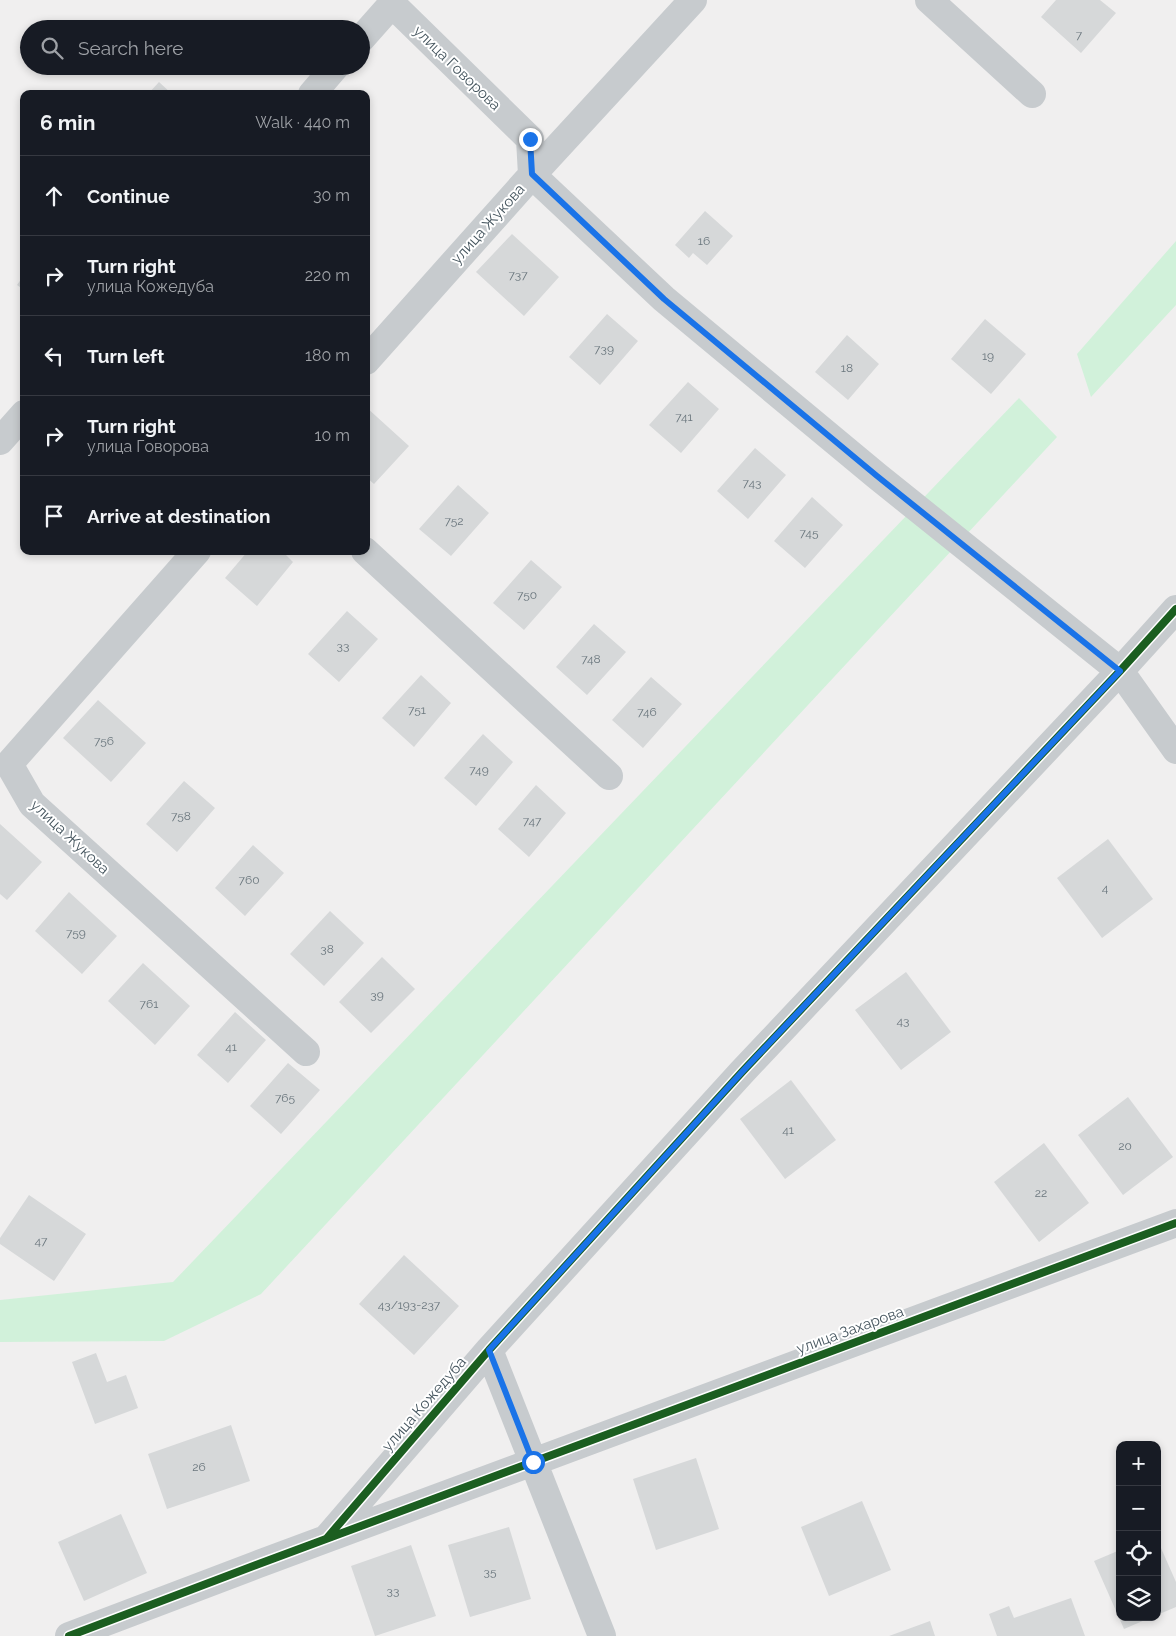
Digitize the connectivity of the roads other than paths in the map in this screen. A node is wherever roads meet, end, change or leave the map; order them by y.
1 (693, 0) edge
2 (929, 0) edge
3 (370, 29) edge
4 (328, 75) edge
5 (315, 90) edge
6 (1032, 94) dead end
7 (532, 174) junction
8 (370, 356) edge
9 (20, 418) edge
10 (0, 441) edge
11 (193, 555) edge
12 (369, 555) edge
13 (1176, 608) edge
14 (1120, 671) junction
15 (1176, 750) edge
16 (5, 768) edge
17 (608, 776) dead end
18 (306, 1052) dead end
19 (1176, 1223) edge
20 (489, 1350) junction
21 (533, 1462) junction
22 (327, 1538) junction
23 (69, 1636) edge
24 (602, 1636) edge

1 - 7 street, улица Жукова
2 - 6 street
3 - 7 street, улица Говорова
4 - 5 street
7 - 8 street, улица Жукова
7 - 14 street
9 - 10 street
11 - 16 street, улица Жукова
12 - 17 street
13 - 14 street, улица Кожедуба
14 - 15 street
14 - 20 street, улица Кожедуба
16 - 18 street, улица Жукова
19 - 21 street, улица Захарова
20 - 21 street
20 - 22 street, улица Кожедуба
21 - 22 street, улица Кожедуба
21 - 24 street
22 - 23 street, улица Кожедуба

